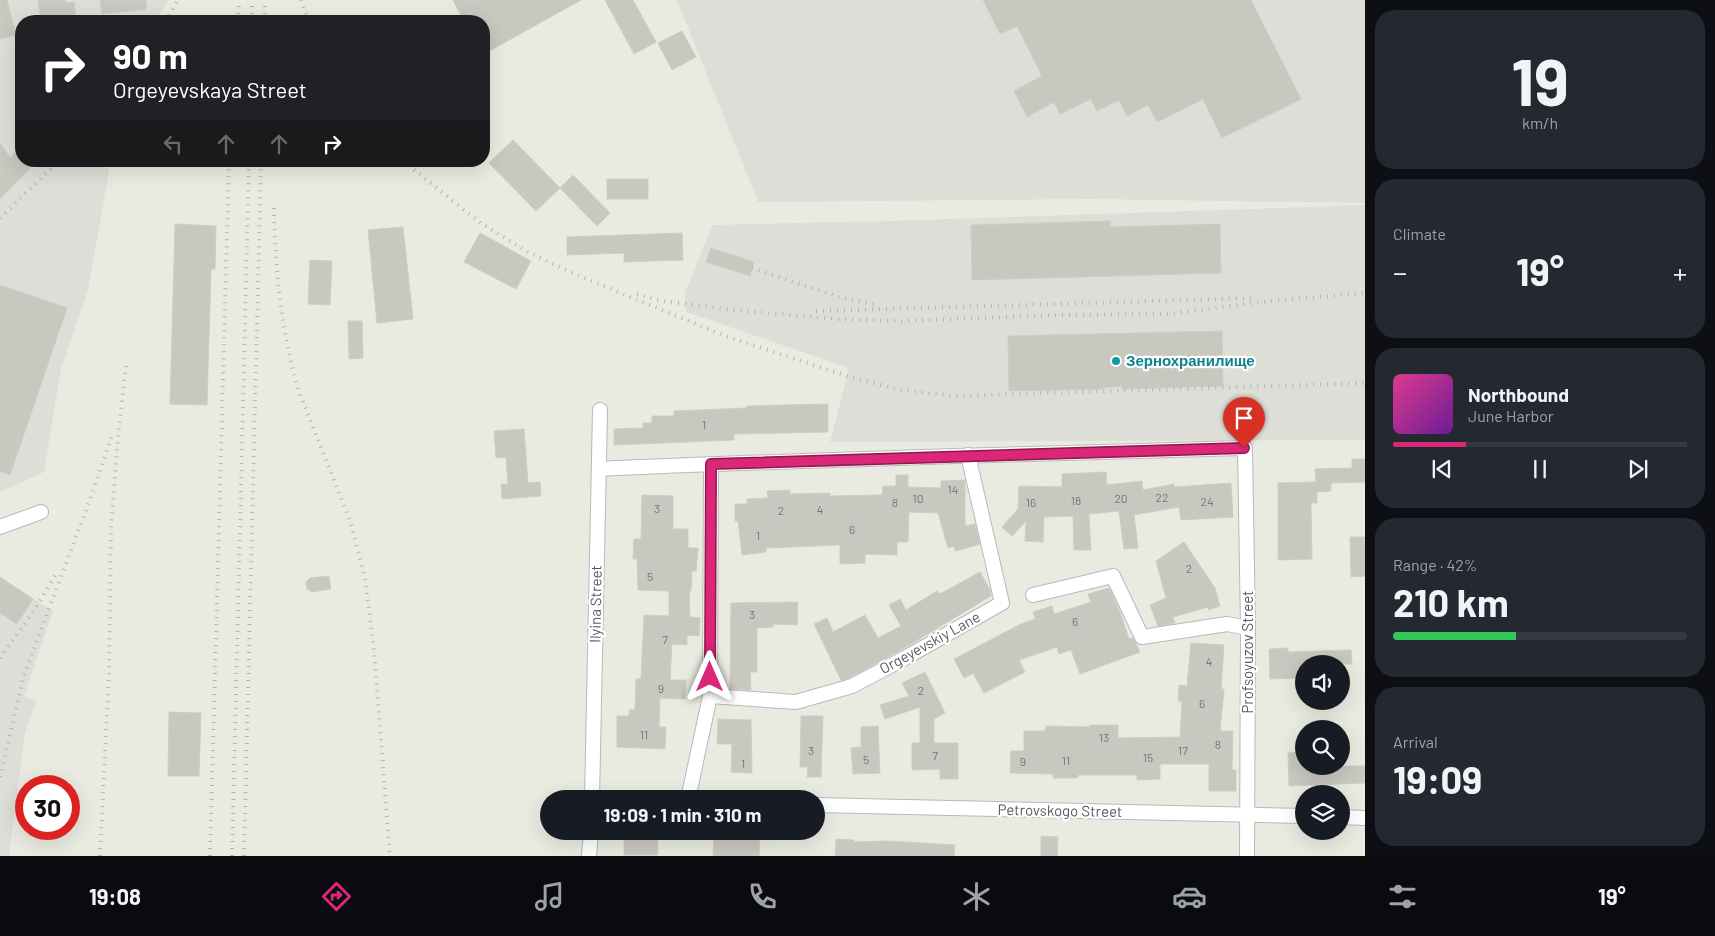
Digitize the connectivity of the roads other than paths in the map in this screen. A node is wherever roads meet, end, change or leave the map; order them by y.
1 (600, 410) dead end
2 (968, 455) junction
3 (711, 464) junction
4 (598, 469) junction
5 (41, 512) dead end
6 (0, 527) edge
7 (1033, 595) dead end
8 (1248, 628) junction
9 (710, 696) junction
10 (592, 790) edge
11 (690, 790) edge
12 (825, 805) edge
13 (1248, 815) junction
14 (1295, 816) edge
15 (1350, 817) edge
16 (1365, 818) edge
17 (591, 840) edge
18 (590, 856) edge
19 (1247, 856) edge

1 - 4 street, Ilyina Street
2 - 3 street
2 - 8 street, Profsoyuzov Street
2 - 9 street, Orgeyevskiy Lane
3 - 4 street
3 - 9 street
4 - 10 street, Ilyina Street
5 - 6 street
7 - 8 street
8 - 13 street, Profsoyuzov Street
9 - 11 street
12 - 13 street, Petrovskogo Street
13 - 14 street, Petrovskogo Street
13 - 19 street, Profsoyuzov Street
15 - 16 street
17 - 18 street

